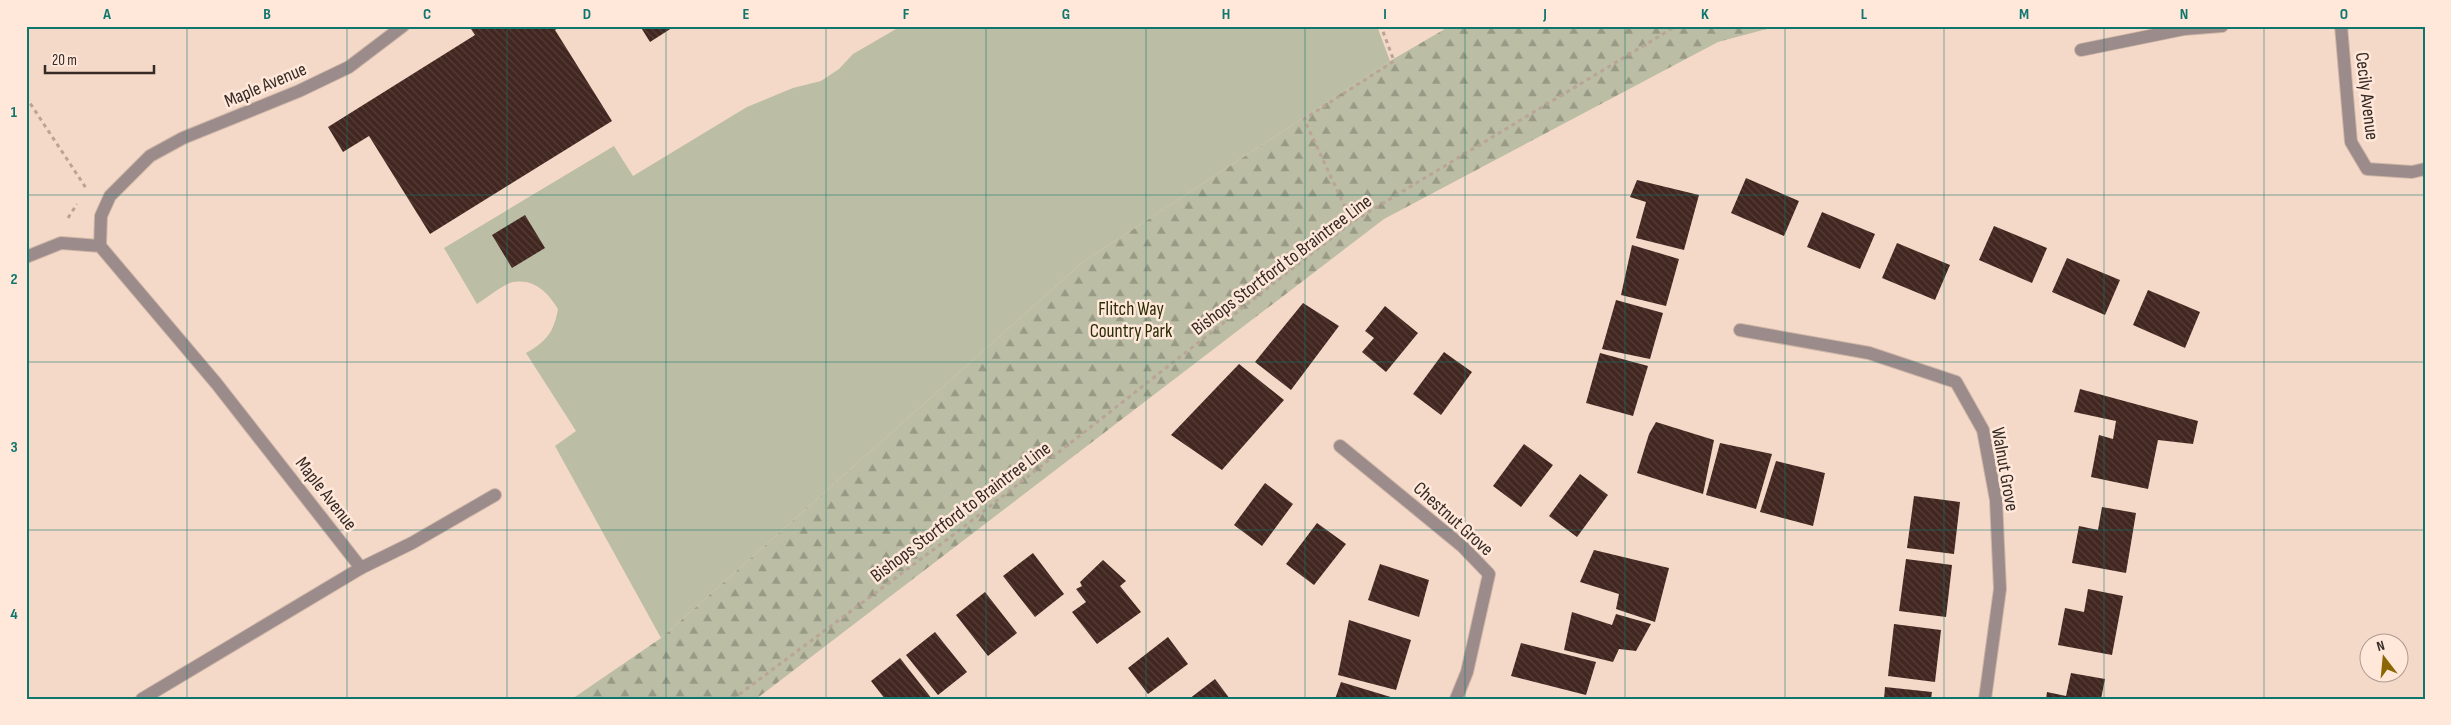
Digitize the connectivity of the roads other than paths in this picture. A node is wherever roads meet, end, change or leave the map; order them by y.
1 (403, 26) edge
2 (2222, 26) edge
3 (2341, 26) edge
4 (2082, 50) dead end
5 (2425, 169) edge
6 (100, 246) junction
7 (26, 257) edge
8 (1740, 330) dead end
9 (1340, 446) dead end
10 (495, 494) dead end
11 (361, 568) junction
12 (142, 699) edge
13 (1456, 699) edge
14 (1985, 699) edge

1 - 6 street, Maple Avenue
2 - 4 street
3 - 5 street, Cecily Avenue
6 - 7 street
6 - 11 street, Maple Avenue
8 - 14 street, Walnut Grove
9 - 13 street, Chestnut Grove
10 - 11 street
11 - 12 street

